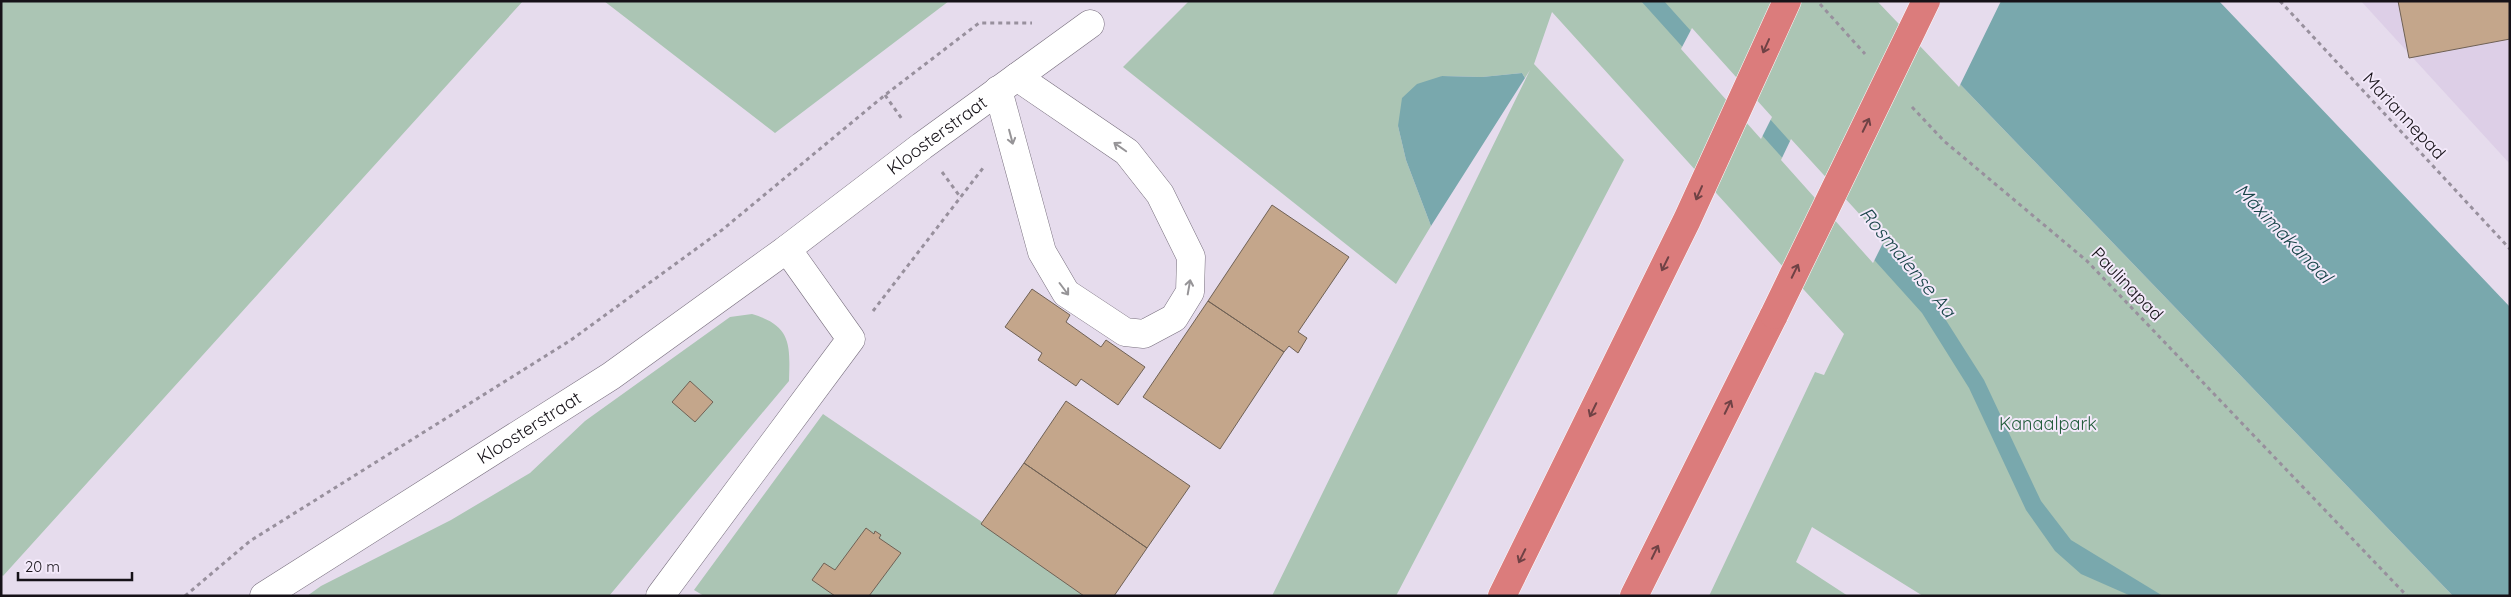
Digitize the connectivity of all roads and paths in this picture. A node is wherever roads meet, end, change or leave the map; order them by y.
1 (1786, 1) edge
2 (1817, 1) edge
3 (1926, 1) edge
4 (2280, 1) edge
5 (1034, 24) dead end
6 (1090, 24) dead end
7 (1870, 60) dead end
8 (1008, 83) junction
9 (1910, 104) dead end
10 (961, 198) dead end
11 (787, 249) junction
12 (2510, 249) edge
13 (851, 339) junction
14 (185, 596) edge
15 (264, 596) edge
16 (660, 596) edge
17 (1502, 596) edge
18 (1634, 596) edge
19 (2407, 596) edge

1 -> 17 highway
2 - 7 path
18 -> 3 highway, bridge
4 - 12 path, Mariannepad
5 - 14 path
6 - 8 street, Kloosterstraat
8 -> 8 street
8 - 11 street, Kloosterstraat
9 - 19 path, Paulinapad
10 - 13 path
11 - 13 street
11 - 15 street, Kloosterstraat
13 - 16 street

